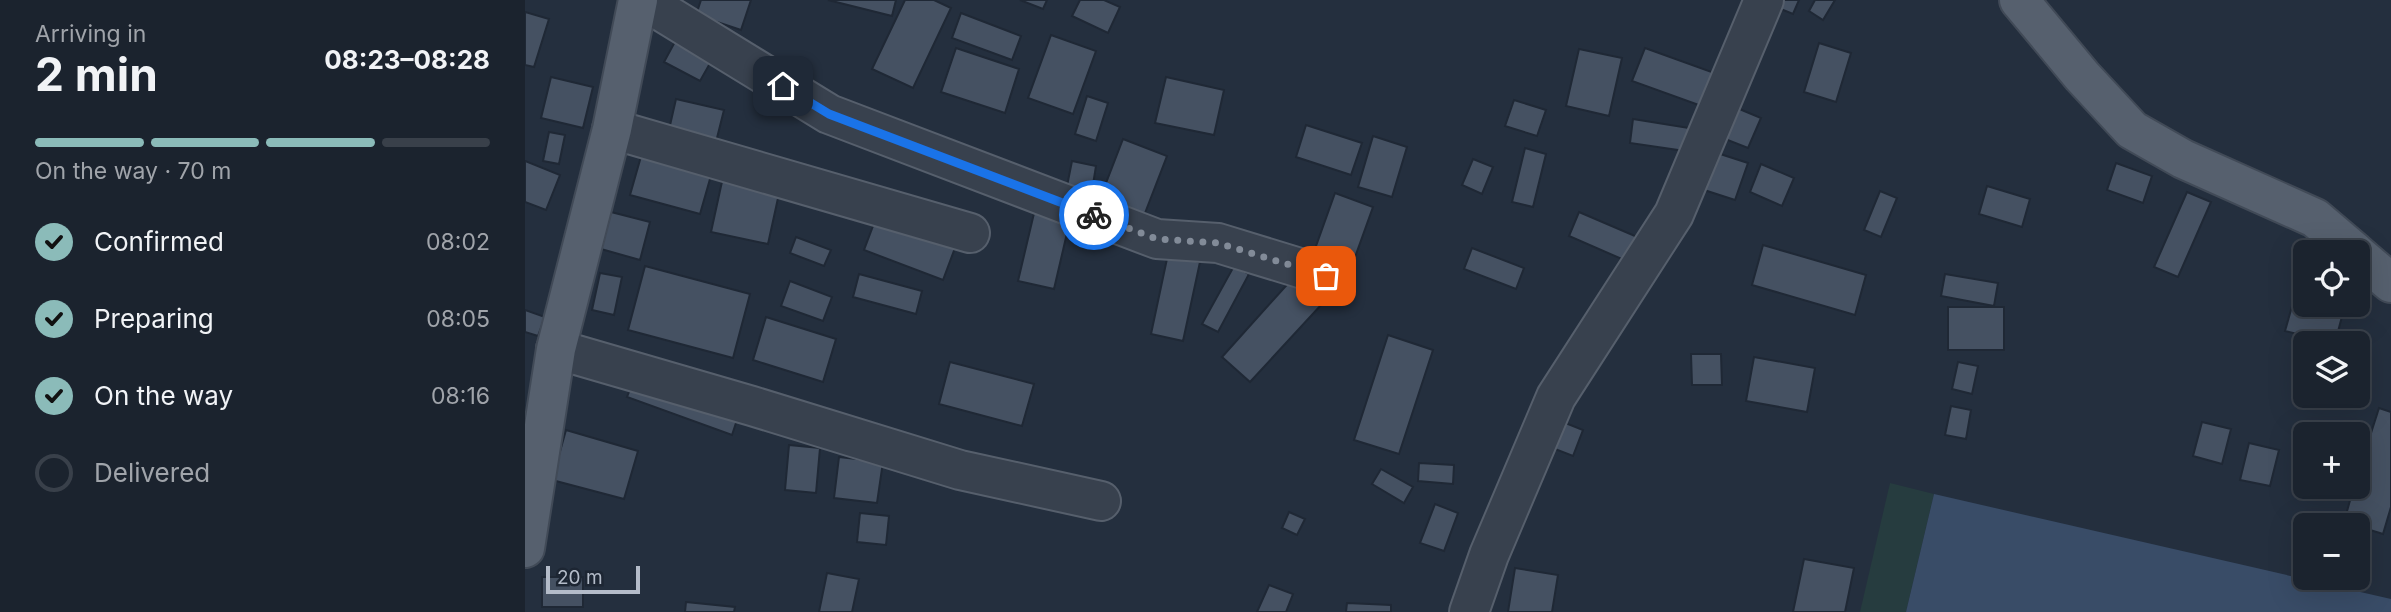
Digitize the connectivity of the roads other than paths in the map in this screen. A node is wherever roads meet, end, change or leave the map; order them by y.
1 (641, 0) edge
2 (1764, 0) edge
3 (2019, 0) edge
4 (612, 129) junction
5 (970, 233) dead end
6 (2341, 240) edge
7 (2370, 265) edge
8 (1326, 276) dead end
9 (2391, 283) edge
10 (556, 349) junction
11 (1101, 501) dead end
12 (525, 548) edge
13 (1469, 612) edge

1 - 4 main road
1 - 8 street
2 - 13 street
3 - 6 main road
4 - 5 street
4 - 10 main road
7 - 9 main road
10 - 11 street
10 - 12 main road

